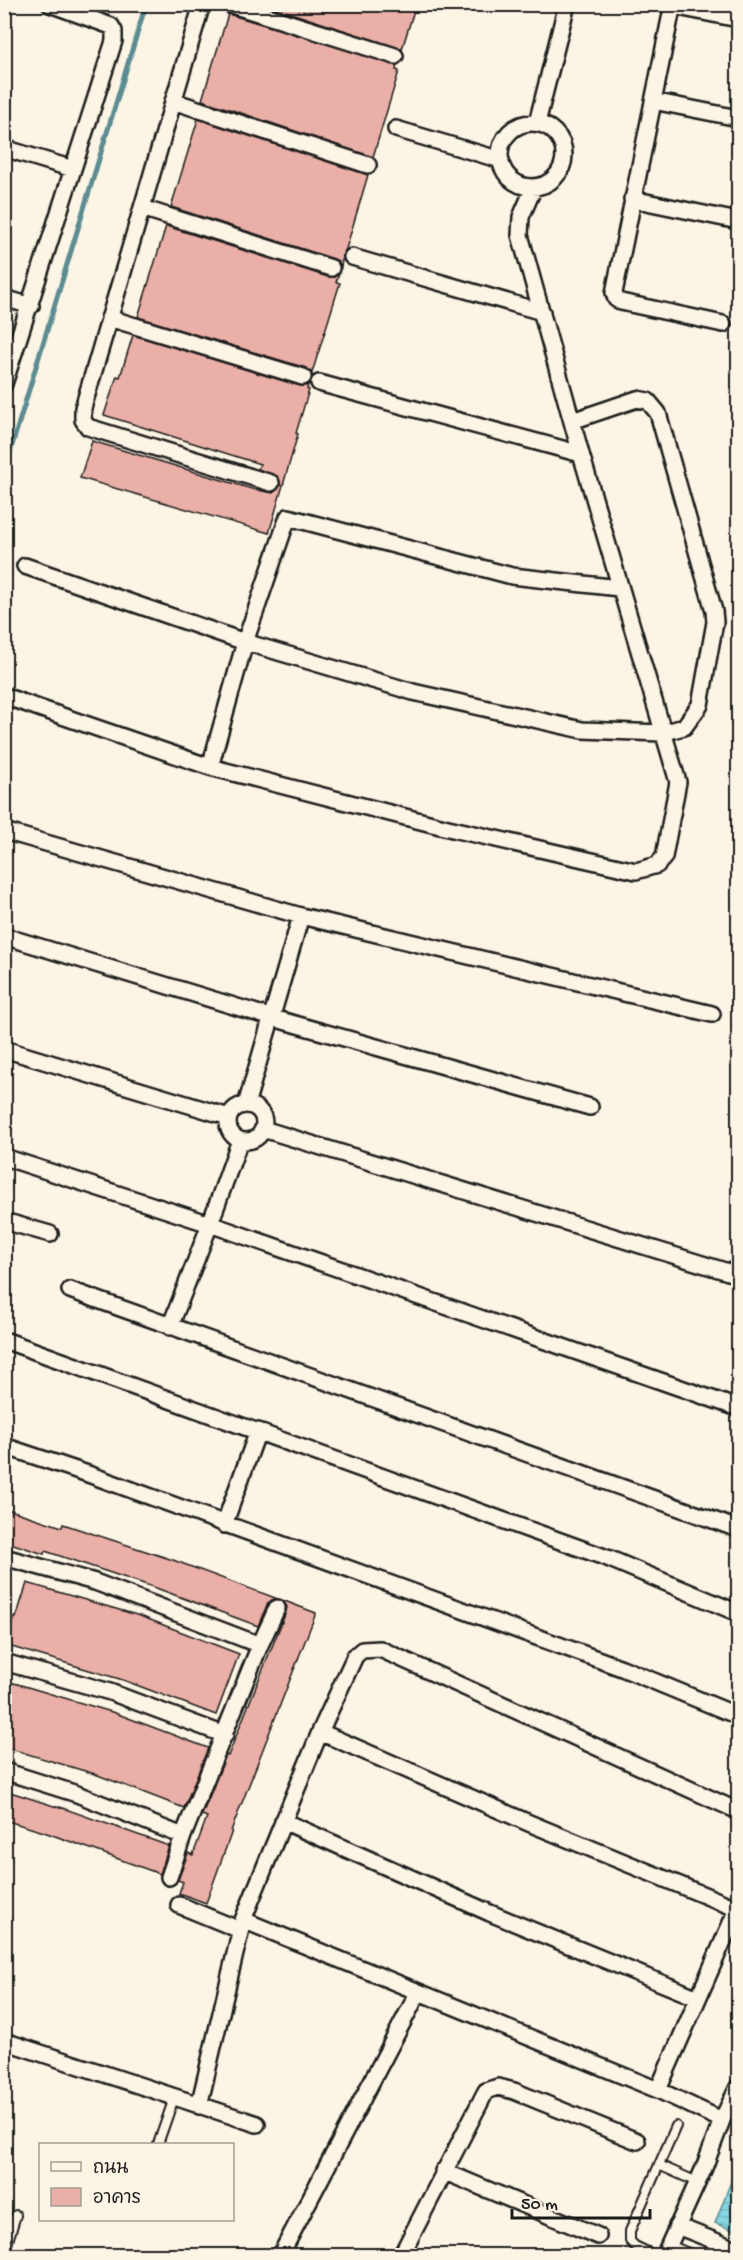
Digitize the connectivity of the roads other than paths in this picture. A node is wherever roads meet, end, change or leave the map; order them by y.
1 (50, 4) edge
2 (202, 4) edge
3 (229, 4) edge
4 (567, 4) edge
5 (673, 5) edge
6 (738, 19) edge
7 (395, 56) dead end
8 (173, 101) junction
9 (653, 102) junction
10 (738, 118) edge
11 (537, 123) junction
12 (396, 129) dead end
13 (4, 148) edge
14 (501, 160) junction
15 (368, 165) dead end
16 (73, 169) junction
17 (534, 187) junction
18 (633, 199) junction
19 (142, 208) junction
20 (738, 221) edge
21 (352, 256) dead end
22 (331, 267) dead end
23 (4, 298) edge
24 (31, 306) junction
25 (542, 312) junction
26 (110, 318) junction
27 (723, 324) dead end
28 (303, 376) dead end
29 (319, 383) dead end
30 (4, 384) edge
31 (572, 421) junction
32 (581, 454) junction
33 (271, 483) dead end
34 (25, 566) dead end
35 (619, 588) junction
36 (245, 642) junction
37 (4, 696) edge
38 (662, 733) junction
39 (210, 767) junction
40 (4, 831) edge
41 (301, 916) junction
42 (4, 936) edge
43 (712, 1014) dead end
44 (273, 1018) junction
45 (4, 1049) edge
46 (246, 1105) junction
47 (591, 1107) dead end
48 (229, 1117) junction
49 (263, 1129) junction
50 (240, 1140) junction
51 (4, 1157) edge
52 (4, 1221) edge
53 (210, 1224) junction
54 (50, 1233) dead end
55 (738, 1275) edge
56 (70, 1290) dead end
57 (170, 1327) junction
58 (4, 1340) edge
59 (738, 1408) edge
60 (258, 1431) junction
61 (4, 1446) edge
62 (224, 1525) junction
63 (738, 1529) edge
64 (4, 1557) edge
65 (277, 1608) dead end
66 (738, 1613) edge
67 (260, 1645) junction
68 (4, 1662) edge
69 (738, 1716) edge
70 (320, 1732) junction
71 (225, 1735) junction
72 (4, 1771) edge
73 (738, 1811) edge
74 (283, 1821) junction
75 (183, 1836) junction
76 (169, 1877) dead end
77 (179, 1905) dead end
78 (738, 1908) edge
79 (242, 1925) junction
80 (418, 1993) junction
81 (698, 1998) junction
82 (4, 2041) edge
83 (738, 2087) edge
84 (658, 2090) junction
85 (174, 2098) junction
86 (198, 2106) junction
87 (722, 2120) junction
88 (258, 2124) dead end
89 (676, 2126) dead end
90 (637, 2141) dead end
91 (159, 2143) edge
92 (659, 2165) junction
93 (443, 2172) junction
94 (697, 2182) junction
95 (16, 2215) dead end
96 (677, 2226) junction
97 (598, 2236) dead end
98 (667, 2250) edge
99 (738, 2250) edge
100 (4, 2254) edge
101 (280, 2256) edge
102 (401, 2256) edge
103 (656, 2256) edge
104 (696, 2256) edge

1 - 16 street
2 - 8 street
3 - 7 street
4 - 11 street
5 - 6 street
5 - 9 street
8 - 15 street
8 - 19 street
9 - 10 street
9 - 18 street
11 - 14 street
11 - 17 street
12 - 14 street
13 - 16 street
14 - 17 street
16 - 24 street
17 - 25 street
18 - 20 street
18 - 27 street
19 - 22 street
19 - 26 street
21 - 25 street
23 - 24 street
24 - 30 street
25 - 31 street
26 - 28 street
26 - 33 street
29 - 32 street
31 - 32 street
31 - 38 street
32 - 35 street
34 - 36 street
35 - 36 street
35 - 38 street
36 - 38 street
36 - 39 street
37 - 39 street
38 - 39 street
40 - 41 street
41 - 43 street
41 - 44 street
42 - 44 street
44 - 46 street
44 - 47 street
45 - 48 street
46 - 48 street
46 - 49 street
48 - 50 street
49 - 50 street
49 - 55 street
50 - 53 street
51 - 53 street
52 - 54 street
53 - 57 street
53 - 59 street
56 - 57 street
57 - 63 street
58 - 60 street
60 - 62 street
60 - 66 street
61 - 62 street
62 - 69 street
64 - 67 street
65 - 67 street
67 - 71 street
68 - 71 street
70 - 73 street
70 - 74 street
70 - 78 street
71 - 75 street
72 - 75 street
74 - 79 street
74 - 81 street
75 - 76 street
77 - 79 street
78 - 81 street
79 - 80 street
79 - 86 street
80 - 84 street
80 - 101 street
81 - 84 street
82 - 85 street
83 - 87 street
84 - 87 street
85 - 86 street
85 - 91 lane
86 - 88 street
87 - 94 street
89 - 92 lane
90 - 93 street
92 - 94 lane
92 - 103 lane
93 - 97 street
93 - 102 street
94 - 96 street
95 - 100 lane
96 - 98 street
96 - 99 street
98 - 104 lane

